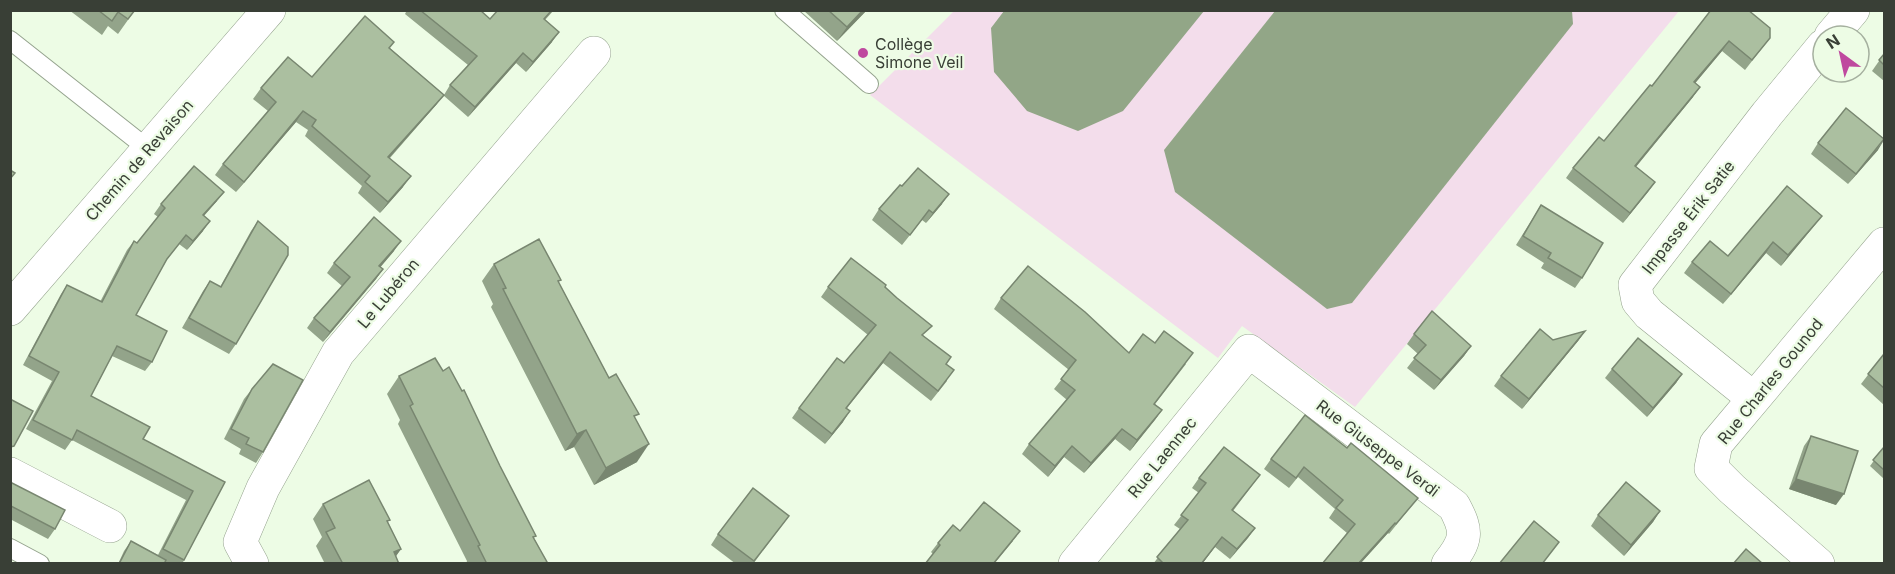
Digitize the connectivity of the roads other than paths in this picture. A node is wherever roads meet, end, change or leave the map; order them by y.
1 (269, 10) edge
2 (784, 10) edge
3 (1853, 10) edge
4 (1842, 24) edge
5 (10, 40) edge
6 (594, 53) dead end
7 (1811, 61) edge
8 (869, 84) dead end
9 (148, 149) junction
10 (1884, 244) edge
11 (10, 309) edge
12 (1249, 351) joint
13 (1753, 398) junction
14 (10, 474) edge
15 (110, 526) dead end
16 (10, 548) edge
17 (40, 564) edge
18 (252, 564) edge
19 (1075, 564) edge
20 (1448, 564) edge
21 (1818, 564) edge

1 - 9 street, Chemin de Revaison
2 - 8 lane
3 - 4 street
5 - 9 lane
6 - 18 street, Le Lubéron
7 - 13 street, Impasse Érik Satie
9 - 11 street, Chemin de Revaison
10 - 13 street, Rue Charles Gounod
12 - 19 street, Rue Laennec
12 - 20 street, Rue Giuseppe Verdi
13 - 21 street, Rue Charles Gounod
14 - 15 street
16 - 17 lane

